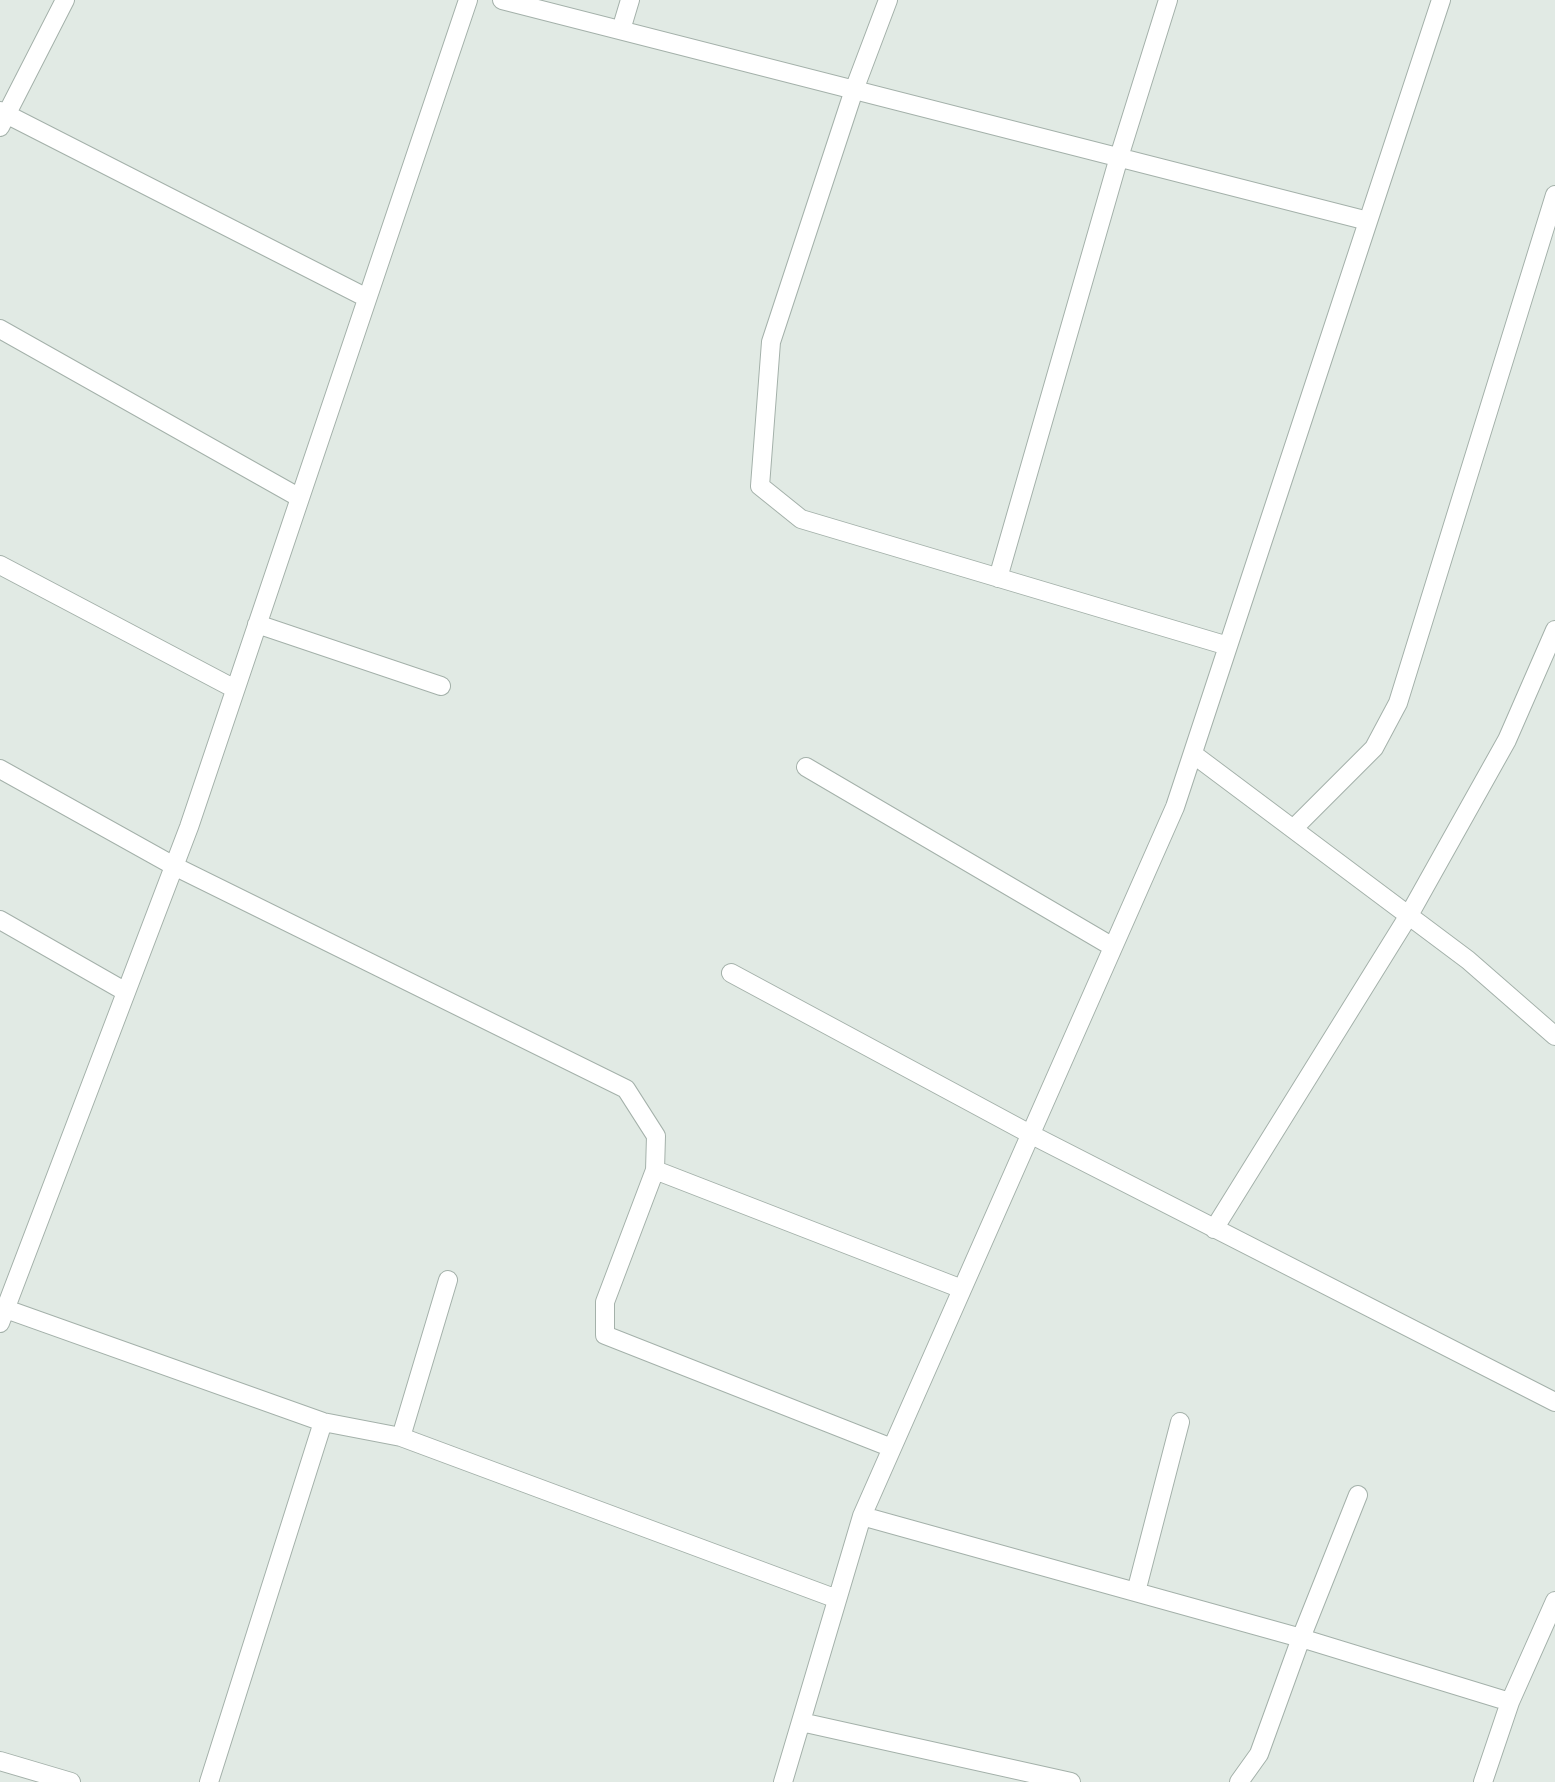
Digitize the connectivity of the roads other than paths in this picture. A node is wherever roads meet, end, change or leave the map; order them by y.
1 (65, 0) edge
2 (468, 0) edge
3 (502, 0) edge
4 (630, 0) edge
5 (888, 0) edge
6 (1168, 0) edge
7 (1441, 0) edge
8 (621, 30) junction
9 (854, 90) junction
10 (2, 118) edge
11 (1119, 157) junction
12 (1555, 195) edge
13 (1368, 221) junction
14 (367, 298) junction
15 (0, 329) edge
16 (300, 498) junction
17 (0, 566) edge
18 (998, 578) junction
19 (257, 624) junction
20 (1555, 630) edge
21 (1228, 646) junction
22 (441, 686) dead end
23 (236, 689) junction
24 (1193, 754) junction
25 (806, 767) dead end
26 (0, 769) edge
27 (1293, 829) junction
28 (174, 866) junction
29 (1409, 915) junction
30 (0, 920) edge
31 (1113, 947) junction
32 (731, 973) dead end
33 (126, 992) junction
34 (1555, 1036) edge
35 (1030, 1134) junction
36 (655, 1170) junction
37 (1214, 1228) junction
38 (448, 1280) dead end
39 (962, 1289) junction
40 (2, 1313) edge
41 (1555, 1402) edge
42 (323, 1422) junction
43 (1180, 1422) dead end
44 (401, 1437) junction
45 (892, 1448) junction
46 (1358, 1495) dead end
47 (862, 1516) junction
48 (1136, 1592) junction
49 (837, 1599) junction
50 (1555, 1601) edge
51 (1301, 1638) junction
52 (1510, 1702) junction
53 (801, 1722) junction
54 (0, 1761) edge
55 (71, 1782) edge
56 (209, 1782) edge
57 (783, 1782) edge
58 (1071, 1782) edge
59 (1239, 1782) edge
60 (1483, 1782) edge

1 - 10 street
2 - 14 street
3 - 8 street
4 - 8 street
5 - 9 street
6 - 11 street
7 - 13 street
8 - 9 street
9 - 11 street
9 - 18 street
10 - 14 street
11 - 13 street
11 - 18 street
12 - 27 street
13 - 21 street
14 - 16 street
15 - 16 street
16 - 19 street
17 - 23 street
18 - 21 street
19 - 22 street
19 - 23 street
20 - 29 street
21 - 24 street
23 - 28 street
24 - 27 street
24 - 31 street
25 - 31 street
26 - 28 street
27 - 29 street
28 - 33 street
28 - 36 street
29 - 34 street
29 - 37 street
30 - 33 street
31 - 35 street
32 - 35 street
33 - 40 street
35 - 37 street
35 - 39 street
36 - 39 street
36 - 45 street
37 - 41 street
38 - 44 street
39 - 45 street
40 - 42 street
42 - 44 street
42 - 56 street
43 - 48 street
44 - 49 street
45 - 47 street
46 - 51 street
47 - 48 street
47 - 49 street
48 - 51 street
49 - 53 street
50 - 52 street
51 - 52 street
51 - 59 street
52 - 60 street
53 - 57 street
53 - 58 street
54 - 55 street

